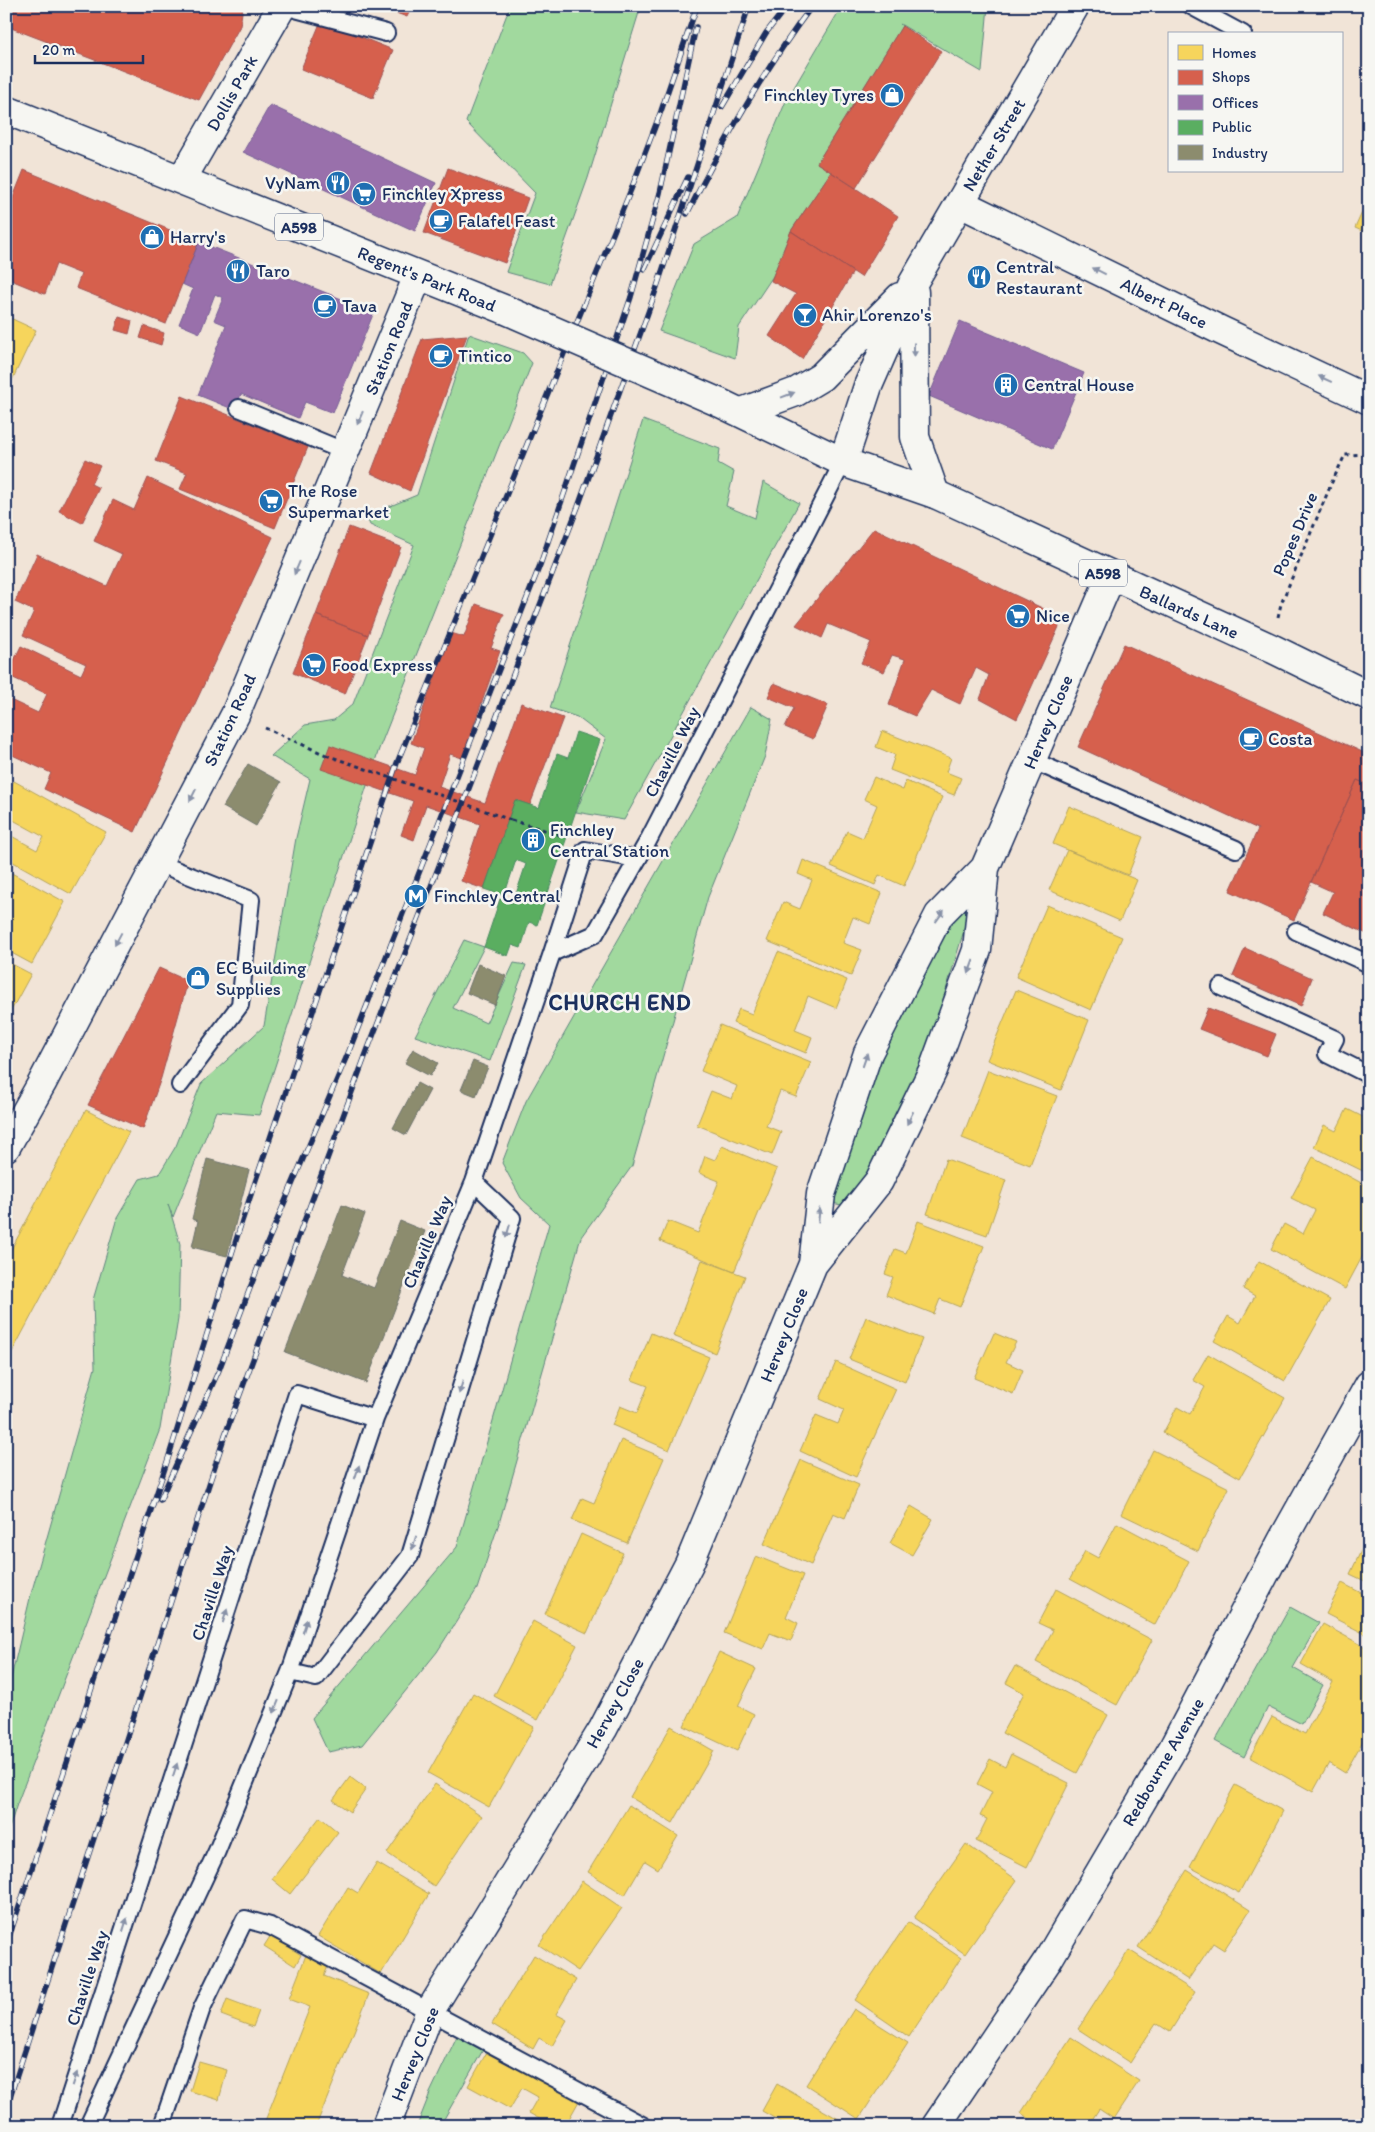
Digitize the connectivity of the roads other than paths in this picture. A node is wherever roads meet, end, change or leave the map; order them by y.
1 (283, 6) edge
2 (1075, 6) edge
3 (1191, 6) edge
4 (1239, 32) edge
5 (386, 33) dead end
6 (8, 114) edge
7 (182, 180) junction
8 (960, 203) junction
9 (418, 276) junction
10 (914, 283) junction
11 (1369, 400) edge
12 (730, 407) junction
13 (239, 408) dead end
14 (346, 452) junction
15 (842, 462) junction
16 (935, 494) junction
17 (1111, 576) junction
18 (1369, 696) edge
19 (1031, 760) junction
20 (1236, 849) dead end
21 (638, 859) junction
22 (158, 863) junction
23 (985, 868) junction
24 (1296, 931) dead end
25 (552, 953) junction
26 (1369, 964) edge
27 (1221, 987) dead end
28 (1369, 1075) edge
29 (180, 1085) dead end
30 (6, 1147) edge
31 (474, 1182) junction
32 (813, 1264) junction
33 (1369, 1386) edge
34 (375, 1419) junction
35 (290, 1672) junction
36 (430, 2011) junction
37 (60, 2126) edge
38 (88, 2126) edge
39 (162, 2126) edge
40 (386, 2126) edge
41 (644, 2126) edge
42 (936, 2126) edge

1 - 5 lane
1 - 7 street, Dollis Park
2 - 8 street, Nether Street
3 - 4 lane
6 - 7 street, Regent's Park Road / A598
7 - 9 street, Regent's Park Road / A598
8 - 10 street, Nether Street
11 -> 8 street, Albert Place
9 - 12 street, Regent's Park Road / A598, bridge
9 -> 14 street, Station Road
12 -> 10 street, Nether Street
10 - 15 street, Nether Street
10 -> 16 street
12 - 15 street, Regent's Park Road / A598
13 - 14 lane
14 -> 22 street, Station Road
15 - 16 street, Ballards Lane / A598
15 - 21 lane, Chaville Way
16 - 17 street, Ballards Lane / A598
17 - 18 street, Ballards Lane / A598
17 - 19 street, Hervey Close
19 - 20 lane
19 - 23 street, Hervey Close
21 - 25 lane, Chaville Way
21 - 25 lane
22 - 29 lane
22 -> 30 street, Station Road
23 -> 32 street, Hervey Close
32 -> 23 street, Hervey Close
24 - 26 lane
25 - 31 lane, Chaville Way
27 - 28 lane
31 - 34 lane, Chaville Way
31 -> 35 lane, Chaville Way
32 - 36 street, Hervey Close
33 - 42 street, Redbourne Avenue
35 -> 34 lane
37 -> 34 lane, Chaville Way
35 -> 38 lane
36 - 39 lane
36 - 40 street, Hervey Close
36 - 41 lane

